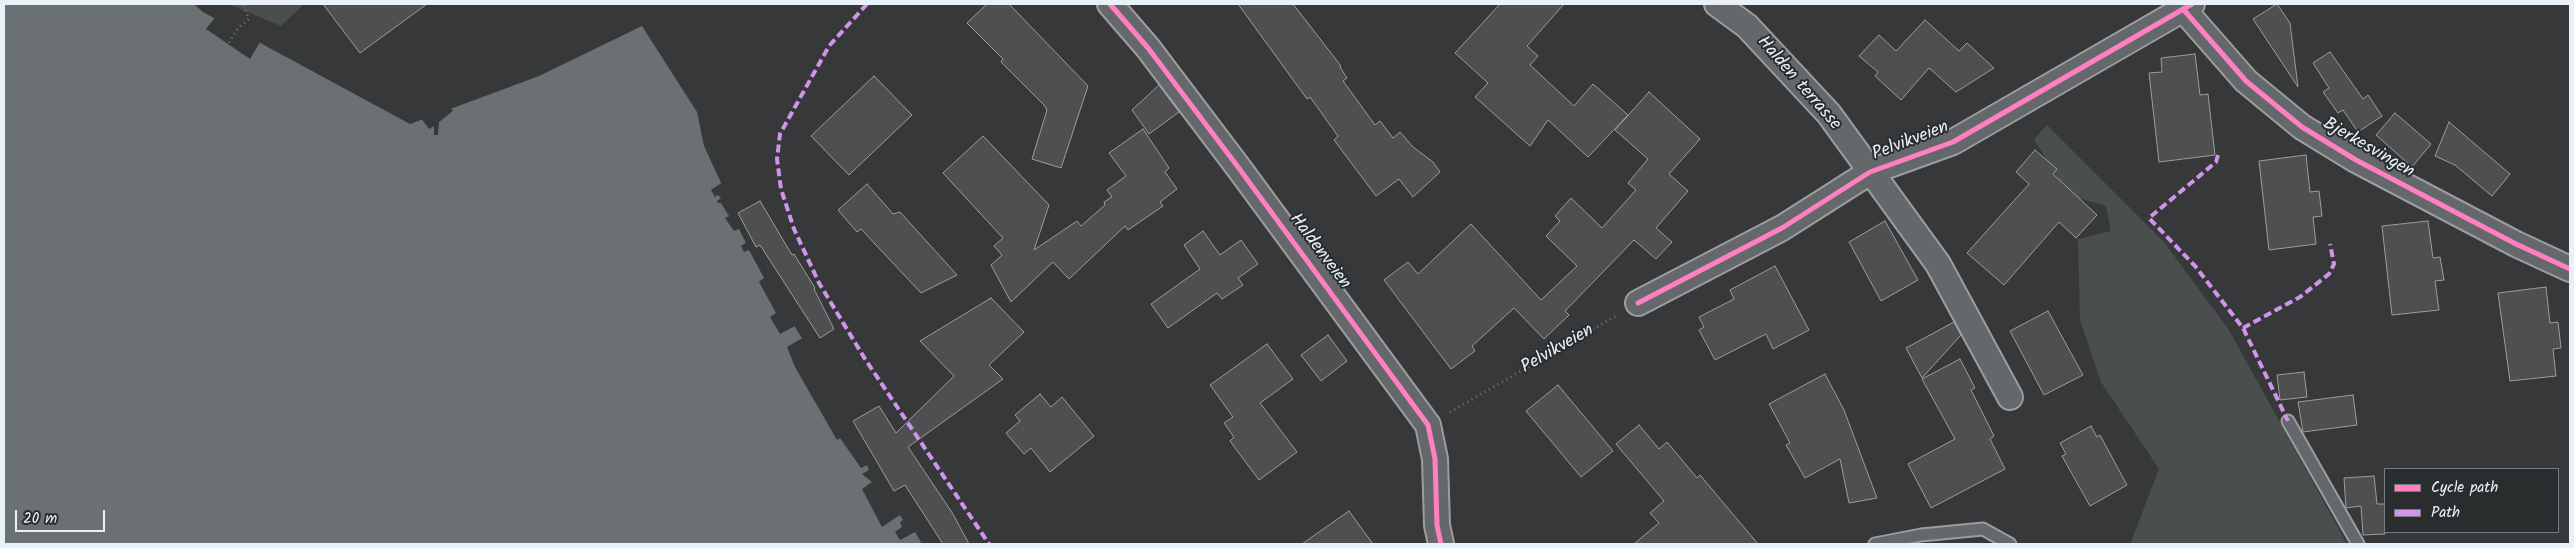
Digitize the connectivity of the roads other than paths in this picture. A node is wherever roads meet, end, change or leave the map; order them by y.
1 (1110, 4) edge
2 (1717, 4) edge
3 (2188, 6) edge
4 (1870, 172) junction
5 (2570, 269) edge
6 (1638, 303) road end
7 (2010, 397) dead end
8 (2288, 421) dead end
9 (1441, 544) edge
10 (1875, 544) edge
11 (2010, 544) edge
12 (2358, 544) edge

1 - 9 street, Haldenveien
2 - 4 street, Halden terrasse
3 - 4 street, Pelvikveien
3 - 5 street, Bjerkesvingen
4 - 6 street, Pelvikveien
4 - 7 street, Pelvikveien
8 - 12 lane
10 - 11 lane

